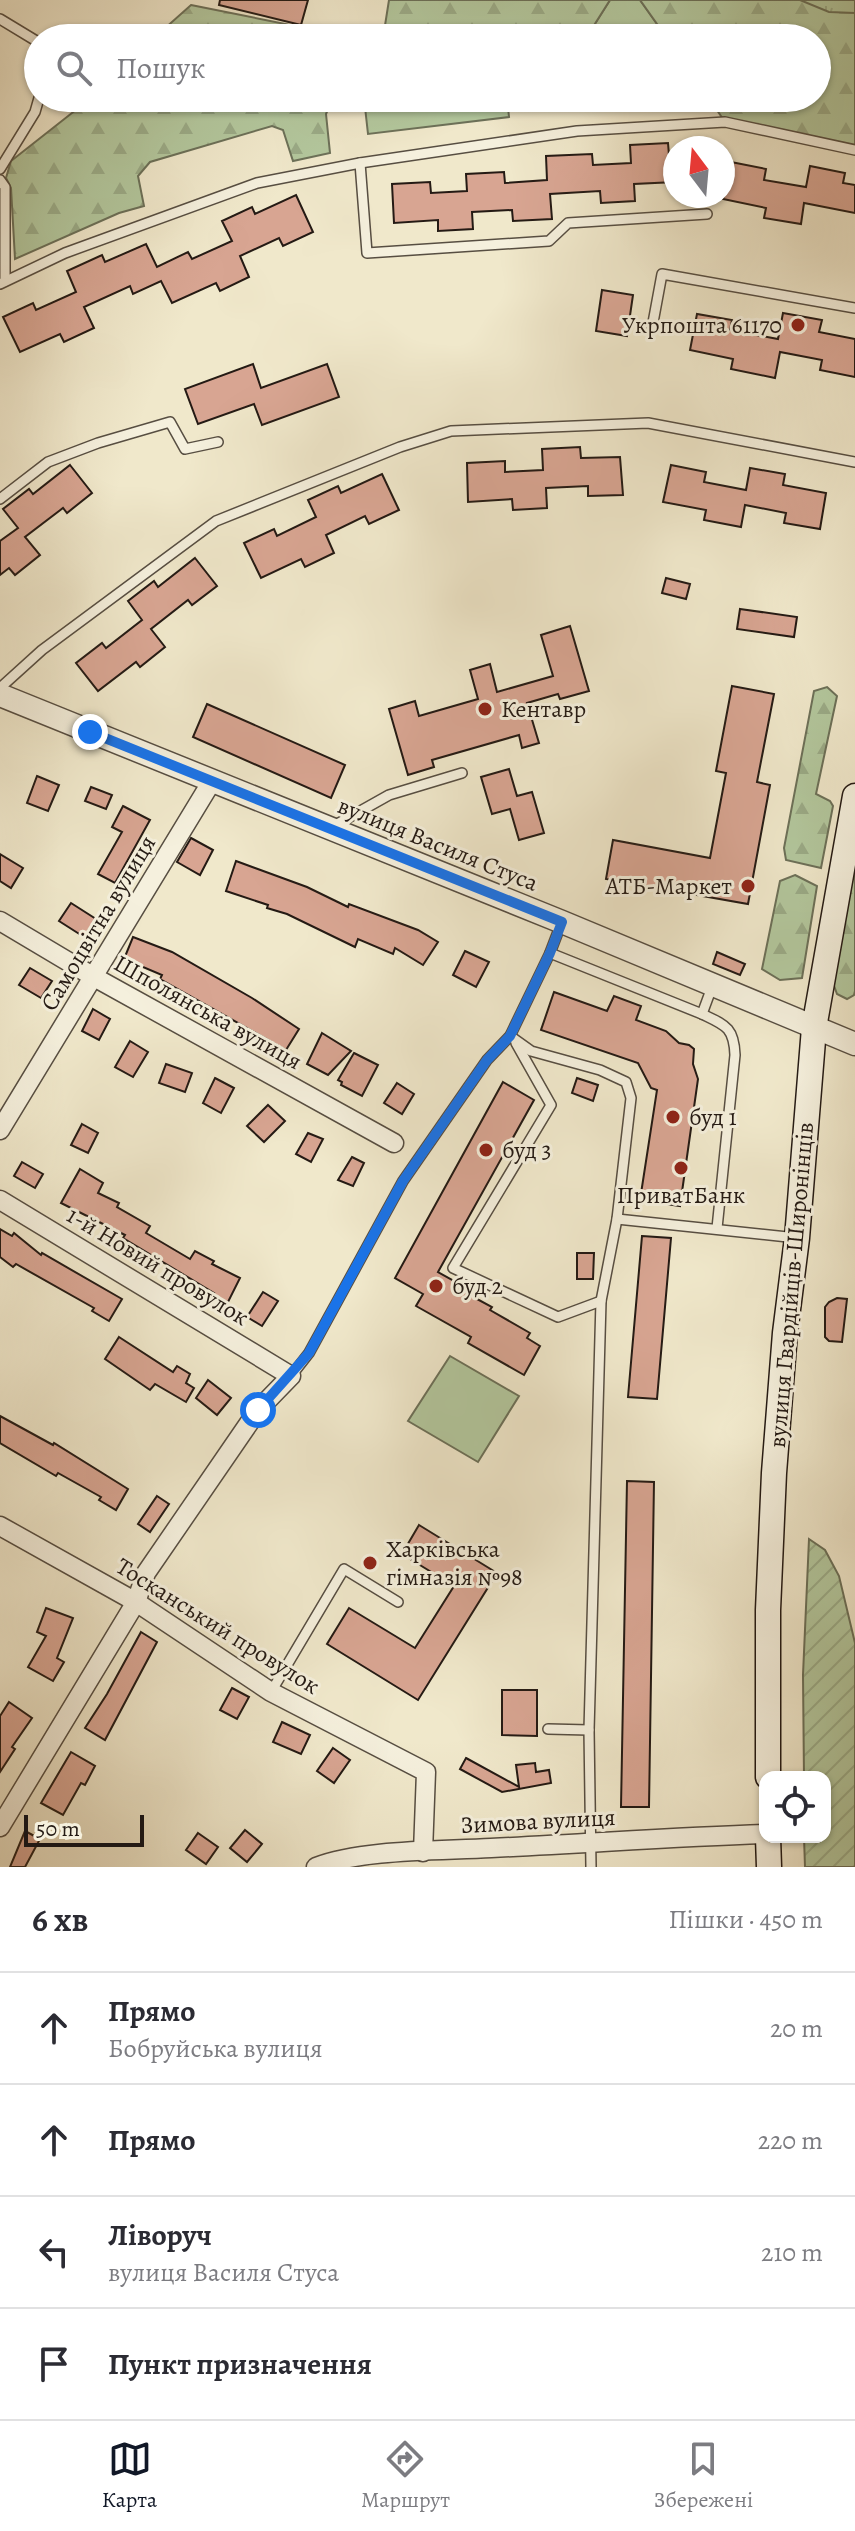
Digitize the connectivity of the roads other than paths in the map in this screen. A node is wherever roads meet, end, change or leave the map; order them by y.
1 (0, 19) edge
2 (24, 34) edge
3 (35, 112) edge
4 (855, 150) edge
5 (360, 163) junction
6 (0, 169) edge
7 (0, 180) edge
8 (707, 214) dead end
9 (3, 282) edge
10 (855, 308) edge
11 (652, 328) dead end
12 (218, 442) dead end
13 (855, 462) edge
14 (0, 499) edge
15 (0, 688) edge
16 (0, 695) edge
17 (462, 773) dead end
18 (212, 781) junction
19 (855, 796) edge
20 (330, 829) junction
21 (0, 921) edge
22 (562, 922) junction
23 (550, 953) junction
24 (94, 977) junction
25 (713, 985) junction
26 (702, 1014) junction
27 (814, 1028) junction
28 (512, 1038) junction
29 (855, 1044) edge
30 (0, 1130) edge
31 (394, 1143) dead end
32 (0, 1200) edge
33 (617, 1219) junction
34 (717, 1228) junction
35 (797, 1238) junction
36 (601, 1301) junction
37 (291, 1376) junction
38 (0, 1526) edge
39 (136, 1602) junction
40 (398, 1602) dead end
41 (271, 1692) junction
42 (548, 1729) dead end
43 (589, 1730) junction
44 (768, 1771) edge
45 (0, 1827) edge
46 (759, 1836) edge
47 (589, 1843) junction
48 (767, 1843) edge
49 (423, 1852) junction
50 (316, 1867) edge
51 (591, 1867) edge
52 (769, 1867) edge

1 - 2 lane
3 - 6 lane
4 - 5 lane
5 - 8 lane
5 - 9 lane
7 - 9 lane
10 - 11 lane
12 - 14 lane
13 - 15 lane
16 - 18 street, вулиця Василя Стуса
17 - 20 lane
18 - 20 street, вулиця Василя Стуса
18 - 24 street, Самоцвітна вулиця
19 - 27 main road, вулиця Гвардійців-Широнінців
20 - 22 street, вулиця Василя Стуса
21 - 24 street, Шполянська вулиця
22 - 23 lane
22 - 25 street, вулиця Василя Стуса
23 - 26 lane
23 - 28 lane
24 - 30 street, Самоцвітна вулиця
24 - 31 street, Шполянська вулиця
25 - 26 lane
25 - 27 street, вулиця Василя Стуса
26 - 34 lane
27 - 29 street, вулиця Василя Стуса
27 - 35 main road, вулиця Гвардійців-Широнінців
28 - 33 lane
28 - 36 lane
28 - 37 lane
32 - 37 street, 1-й Новий провулок
33 - 34 lane
33 - 36 lane
34 - 35 lane
35 - 44 main road, вулиця Гвардійців-Широнінців
36 - 43 lane
37 - 39 street
38 - 39 street, Тосканський провулок
39 - 41 street, Тосканський провулок
39 - 45 street
40 - 41 lane
41 - 49 street, Тосканський провулок
42 - 43 lane
43 - 47 lane
46 - 47 street, Зимова вулиця
47 - 49 street, Зимова вулиця
47 - 51 lane
48 - 52 main road
49 - 50 street, Зимова вулиця

